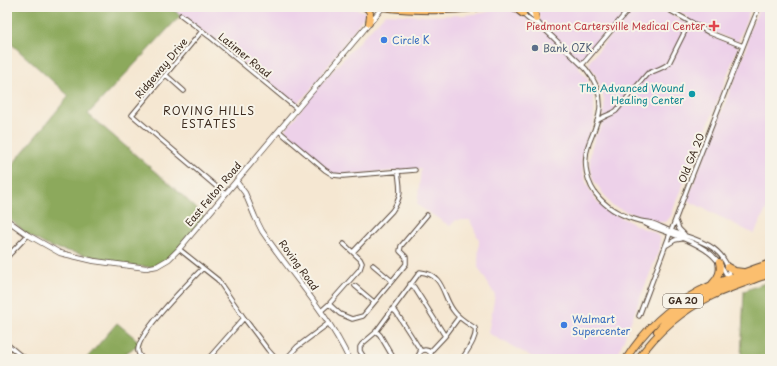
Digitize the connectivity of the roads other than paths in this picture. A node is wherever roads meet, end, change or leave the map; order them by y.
1 (366, 7) edge
2 (382, 7) edge
3 (479, 7) edge
4 (514, 7) edge
5 (520, 7) edge
6 (525, 7) edge
7 (534, 7) edge
8 (631, 7) edge
9 (664, 7) edge
10 (759, 7) edge
11 (523, 14) junction
12 (181, 15) dead end
13 (537, 22) junction
14 (691, 22) junction
15 (370, 23) junction
16 (202, 31) junction
17 (743, 46) junction
18 (582, 65) junction
19 (166, 76) junction
20 (184, 90) dead end
21 (600, 108) junction
22 (297, 109) junction
23 (609, 114) junction
24 (597, 122) junction
25 (279, 131) junction
26 (415, 170) dead end
27 (398, 171) junction
28 (236, 181) junction
29 (225, 194) junction
30 (427, 215) dead end
31 (7, 220) edge
32 (676, 220) junction
33 (671, 233) junction
34 (28, 235) junction
35 (686, 236) junction
36 (682, 239) junction
37 (344, 244) dead end
38 (666, 246) junction
39 (179, 249) junction
40 (353, 252) junction
41 (7, 257) edge
42 (719, 262) junction
43 (770, 263) edge
44 (373, 265) dead end
45 (728, 267) junction
46 (203, 268) junction
47 (770, 268) edge
48 (744, 273) junction
49 (770, 274) edge
50 (392, 281) junction
51 (731, 282) junction
52 (410, 284) junction
53 (356, 286) dead end
54 (710, 286) junction
55 (374, 302) junction
56 (329, 304) junction
57 (392, 309) junction
58 (321, 311) junction
59 (639, 316) dead end
60 (459, 317) junction
61 (244, 318) junction
62 (329, 323) junction
63 (376, 331) junction
64 (445, 336) junction
65 (7, 344) edge
66 (421, 351) junction
67 (430, 352) junction
68 (27, 359) edge
69 (142, 359) edge
70 (208, 359) edge
71 (276, 359) edge
72 (286, 359) edge
73 (349, 359) edge
74 (365, 359) edge
75 (394, 359) edge
76 (418, 359) edge
77 (432, 359) edge
78 (462, 359) edge
79 (626, 359) edge
80 (638, 359) edge

1 - 15 main road
2 - 3 main road
2 - 15 street, East Felton Road
4 - 11 main road
5 - 11 street
6 - 13 street
7 - 13 main road
8 - 18 street
9 - 14 street
10 - 17 street, Old GA 20
11 - 13 street
12 - 16 street, Latimer Road
13 - 18 street
14 - 17 street
14 - 23 street
15 - 22 street, East Felton Road
16 - 19 street, Ridgeway Drive
16 - 22 street, Latimer Road
17 - 32 street, Old GA 20
18 - 21 street
19 - 20 street
19 - 29 street, Ridgeway Drive
21 - 23 street
21 - 24 street
22 - 25 street, East Felton Road
23 - 24 street
24 - 33 street
25 - 27 street
25 - 28 street, East Felton Road
26 - 27 street
27 - 40 street
28 - 29 street, East Felton Road
28 - 58 street, Roving Road
29 - 39 street, East Felton Road
30 - 50 street
31 - 34 street, East Felton Road
32 - 33 street, Old GA 20
32 - 35 street
33 - 35 street
33 - 36 street
33 - 38 street, Old GA 20
34 - 39 street, East Felton Road
34 - 41 street
35 - 45 street
36 - 38 street
36 - 42 street
37 - 40 street
38 - 59 street, Old GA 20
39 - 46 street
40 - 56 street
42 - 51 street
42 - 54 main road
43 - 48 main road, GA 20
44 - 50 street
45 - 48 main road
45 - 51 street
46 - 61 street
46 - 69 street
47 - 51 main road
48 - 51 main road, GA 20
49 - 51 main road, GA 20
50 - 55 street
51 - 54 main road, GA 20
51 - 80 main road
52 - 57 street
52 - 60 street
52 - 64 street
53 - 55 street
54 - 79 main road, GA 20
55 - 56 street
56 - 58 street
57 - 63 street
57 - 66 street
58 - 62 street, Roving Road
60 - 64 street
60 - 78 street
61 - 70 street
61 - 71 street
62 - 72 street
62 - 73 street, Roving Road
63 - 74 street
63 - 75 street
64 - 67 street
65 - 68 street
66 - 67 street
66 - 76 street
67 - 77 street

